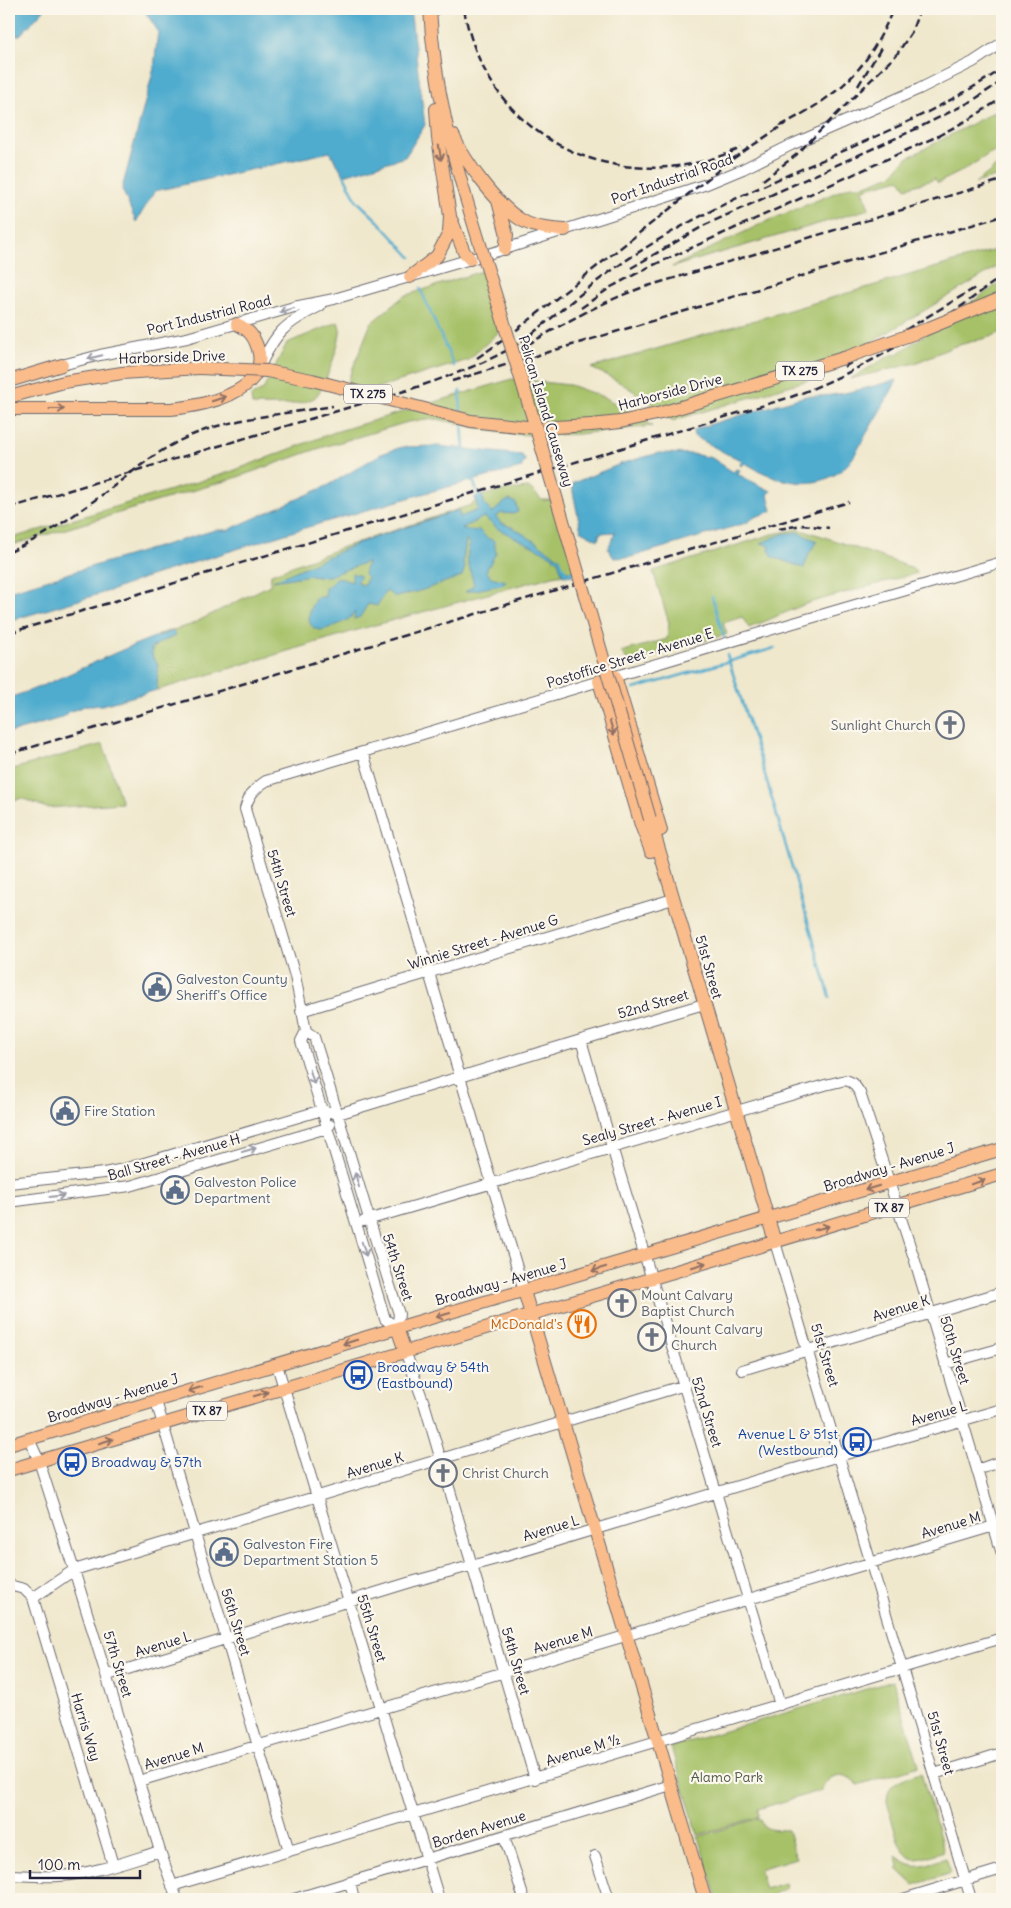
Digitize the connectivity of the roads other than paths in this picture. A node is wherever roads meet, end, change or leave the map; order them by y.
1 (430, 9) edge
2 (1002, 43) edge
3 (435, 69) junction
4 (442, 108) junction
5 (498, 200) junction
6 (450, 216) junction
7 (565, 230) junction
8 (505, 249) junction
9 (470, 259) junction
10 (410, 277) junction
11 (1002, 298) edge
12 (334, 299) junction
13 (238, 324) junction
14 (62, 365) joint
15 (257, 372) junction
16 (9, 381) edge
17 (9, 397) edge
18 (9, 409) edge
19 (536, 428) junction
20 (1002, 562) edge
21 (615, 676) junction
22 (598, 682) junction
23 (363, 752) junction
24 (266, 781) joint
25 (650, 819) joint
26 (668, 882) junction
27 (673, 899) junction
28 (429, 972) junction
29 (704, 1004) junction
30 (301, 1011) junction
31 (306, 1031) junction
32 (582, 1040) junction
33 (460, 1076) junction
34 (322, 1110) junction
35 (736, 1111) junction
36 (338, 1114) junction
37 (327, 1128) junction
38 (214, 1142) junction
39 (612, 1147) junction
40 (1002, 1149) edge
41 (219, 1158) junction
42 (124, 1169) junction
43 (1002, 1174) edge
44 (30, 1181) junction
45 (890, 1182) junction
46 (9, 1183) edge
47 (491, 1183) junction
48 (130, 1186) junction
49 (33, 1199) junction
50 (9, 1202) edge
51 (897, 1206) junction
52 (768, 1218) junction
53 (369, 1220) junction
54 (356, 1224) junction
55 (775, 1242) junction
56 (646, 1255) junction
57 (652, 1279) junction
58 (524, 1291) junction
59 (1002, 1292) edge
60 (930, 1313) junction
61 (531, 1315) junction
62 (397, 1328) junction
63 (1002, 1348) edge
64 (808, 1350) junction
65 (405, 1351) junction
66 (945, 1364) junction
67 (277, 1365) junction
68 (742, 1370) dead end
69 (685, 1386) junction
70 (284, 1388) junction
71 (156, 1401) junction
72 (1002, 1409) edge
73 (962, 1421) junction
74 (563, 1422) junction
75 (163, 1424) junction
76 (29, 1439) junction
77 (9, 1445) edge
78 (839, 1456) junction
79 (440, 1459) junction
80 (39, 1461) junction
81 (1002, 1461) edge
82 (9, 1470) edge
83 (977, 1470) junction
84 (716, 1492) junction
85 (318, 1496) junction
86 (994, 1526) junction
87 (595, 1529) junction
88 (195, 1533) junction
89 (1002, 1554) edge
90 (871, 1563) junction
91 (473, 1566) junction
92 (74, 1570) junction
93 (9, 1585) edge
94 (33, 1598) junction
95 (748, 1599) junction
96 (349, 1602) junction
97 (626, 1636) junction
98 (1002, 1638) edge
99 (226, 1639) junction
100 (903, 1668) junction
101 (505, 1672) junction
102 (108, 1676) junction
103 (780, 1706) junction
104 (382, 1709) junction
105 (658, 1741) junction
106 (258, 1746) junction
107 (1002, 1753) edge
108 (934, 1774) junction
109 (535, 1779) junction
110 (139, 1781) junction
111 (671, 1785) junction
112 (414, 1814) junction
113 (504, 1836) junction
114 (160, 1851) junction
115 (289, 1851) junction
116 (595, 1856) dead end
117 (427, 1859) junction
118 (114, 1864) junction
119 (1002, 1869) edge
120 (9, 1875) edge
121 (966, 1880) junction
122 (350, 1882) junction
123 (172, 1886) junction
124 (177, 1899) edge
125 (294, 1899) edge
126 (354, 1899) edge
127 (439, 1899) edge
128 (524, 1899) edge
129 (609, 1899) edge
130 (705, 1899) edge
131 (903, 1899) edge
132 (971, 1899) edge

1 - 3 main road, Pelican Island Causeway
2 - 7 street, Port Industrial Road
3 - 4 main road, Pelican Island Causeway
3 -> 6 main road
4 - 5 main road
4 - 19 main road, Pelican Island Causeway, bridge
5 - 7 main road
5 - 8 main road
6 - 9 main road
6 - 10 main road
7 - 8 street, Port Industrial Road
8 - 9 street, Port Industrial Road
9 - 10 street, Port Industrial Road
10 - 12 street, Port Industrial Road
11 - 19 main road, Harborside Drive / TX 275, bridge
12 -> 13 street, Port Industrial Road
12 - 15 street, Port Industrial Road
13 -> 14 street, Port Industrial Road
13 - 15 main road
14 - 16 main road
18 -> 15 main road
17 - 19 main road, Harborside Drive / TX 275, bridge
19 - 25 main road, Pelican Island Causeway, bridge
20 - 21 street, Postoffice Street - Avenue E
21 - 22 street, Postoffice Street - Avenue E
21 - 26 main road
22 - 23 street, Postoffice Street - Avenue E
22 -> 26 main road
23 - 24 street, Postoffice Street - Avenue E
23 - 28 street
24 - 30 street, 54th Street
25 - 26 main road, 51st Street
26 - 27 main road, 51st Street
27 - 28 street, Winnie Street - Avenue G
27 - 29 main road, 51st Street
28 - 30 street, Winnie Street - Avenue G
28 - 33 street
29 - 32 street, 52nd Street
29 - 35 main road, 51st Street
30 - 31 street, 54th Street
31 -> 34 street, 54th Street
31 - 36 street, 54th Street
32 - 33 street, 52nd Street
32 - 39 street, 52nd Street
33 - 36 street
33 - 47 street
34 - 36 street
34 - 37 street, 54th Street
34 - 38 street, Ball Street - Avenue H
35 - 39 street, Sealy Street - Avenue I
35 - 45 street, Sealy Street - Avenue I
35 - 52 main road, 51st Street
36 - 37 street
53 -> 36 street, 54th Street
41 -> 37 street, Ball Street - Avenue H
37 - 54 street, 54th Street
38 - 41 street
38 - 42 street, Ball Street - Avenue H
39 - 47 street, Sealy Street - Avenue I
39 - 56 street, 52nd Street
40 - 45 main road, Broadway - Avenue J / TX 87
41 - 48 street, Ball Street - Avenue H
42 - 44 street, Ball Street - Avenue H
42 - 48 street
51 -> 43 main road, TX 87
44 - 46 street, Ball Street - Avenue H
44 - 49 street
45 - 51 street, 50th Street
45 -> 52 main road, Broadway - Avenue J / TX 87
47 - 53 street, Sealy Street - Avenue I
47 - 58 street
49 -> 48 street, Ball Street - Avenue H
49 - 50 street, Ball Street - Avenue H
55 -> 51 main road, TX 87
51 - 60 street, 50th Street
52 - 55 main road, 51st Street
52 - 56 main road, Broadway - Avenue J / TX 87
53 - 54 street, Sealy Street - Avenue I
53 - 62 street, 54th Street
54 -> 62 street, 54th Street
57 -> 55 main road, TX 87
55 - 64 street, 51st Street
56 - 57 street, 52nd Street
56 -> 58 main road, Broadway - Avenue J / TX 87
57 - 61 main road, TX 87
57 - 69 street, 52nd Street
58 - 61 main road
58 -> 62 main road, Broadway - Avenue J / TX 87
59 - 60 street, Avenue K
60 - 64 street, Avenue K
60 - 66 street, 50th Street
61 - 65 main road, TX 87
61 - 74 main road
62 - 65 main road
62 -> 67 main road, Broadway - Avenue J / TX 87
63 - 66 street
64 - 68 street, Avenue K
64 - 78 street, 51st Street
65 - 70 main road, TX 87
65 - 79 street, 54th Street
66 - 73 street, 50th Street
67 - 70 street, 55th Street
67 -> 71 main road, Broadway - Avenue J / TX 87
69 - 74 street, Avenue K
69 - 84 street, 52nd Street
75 -> 70 main road, TX 87
70 - 85 street, 55th Street
71 - 75 street, 56th Street
71 - 76 main road, Broadway - Avenue J / TX 87
72 - 73 street, Avenue L
73 - 78 street, Avenue L
73 - 83 street, 50th Street
74 - 79 street, Avenue K
74 - 87 main road
80 -> 75 main road, TX 87
75 - 88 street, 56th Street
76 - 77 main road, Broadway - Avenue J / TX 87
76 - 80 street, 57th Street
78 - 84 street, Avenue L
78 - 90 street, 51st Street
79 - 85 street, Avenue K
79 - 91 street, 54th Street
80 - 82 main road, TX 87
80 - 92 street, 57th Street
81 - 83 street
83 - 86 street, 50th Street
84 - 87 street, Avenue L
84 - 95 street, 52nd Street
85 - 88 street, Avenue K
85 - 96 street, 55th Street
86 - 89 street, 50th Street
86 - 90 street, Avenue M
87 - 91 street, Avenue L
87 - 97 main road
88 - 92 street, Avenue K
88 - 99 street, 56th Street
90 - 95 street, Avenue M
90 - 100 street, 51st Street
91 - 96 street, Avenue L
91 - 101 street, 54th Street
92 - 94 street, Avenue K
92 - 102 street, 57th Street
93 - 94 street
94 - 118 street, Harris Way
95 - 97 street, Avenue M
95 - 103 street, 52nd Street
96 - 99 street, Avenue L
96 - 104 street, 55th Street
97 - 101 street, Avenue M
97 - 105 main road
98 - 100 street, Avenue M ½
99 - 102 street, Avenue L
99 - 106 street, 56th Street
100 - 103 street, Avenue M ½
100 - 108 street, 51st Street
101 - 104 street, Avenue M
101 - 109 street, 54th Street
102 - 110 street, 57th Street
103 - 105 street, Avenue M ½
104 - 106 street, Avenue M
104 - 112 street, 55th Street
105 - 109 street, Avenue M ½
105 - 111 main road
106 - 110 street, Avenue M
106 - 115 street, 56th Street
107 - 108 street
108 - 121 street, 51st Street
109 - 112 street, Avenue M ½
110 - 114 street, 57th Street
111 - 113 street, Borden Avenue
111 - 130 main road
112 - 115 street, Avenue M ½
112 - 117 street, 55th Street
113 - 117 street, Borden Avenue
113 - 128 street
114 - 118 street
114 - 123 street, 57th Street
115 - 123 street, Avenue M ½
116 - 129 street
117 - 122 street, Borden Avenue
117 - 127 street, 55th Street
118 - 120 street
119 - 121 street
121 - 131 street
121 - 132 street, 51st Street
122 - 125 street, Borden Avenue
122 - 126 street
123 - 124 street, 57th Street

